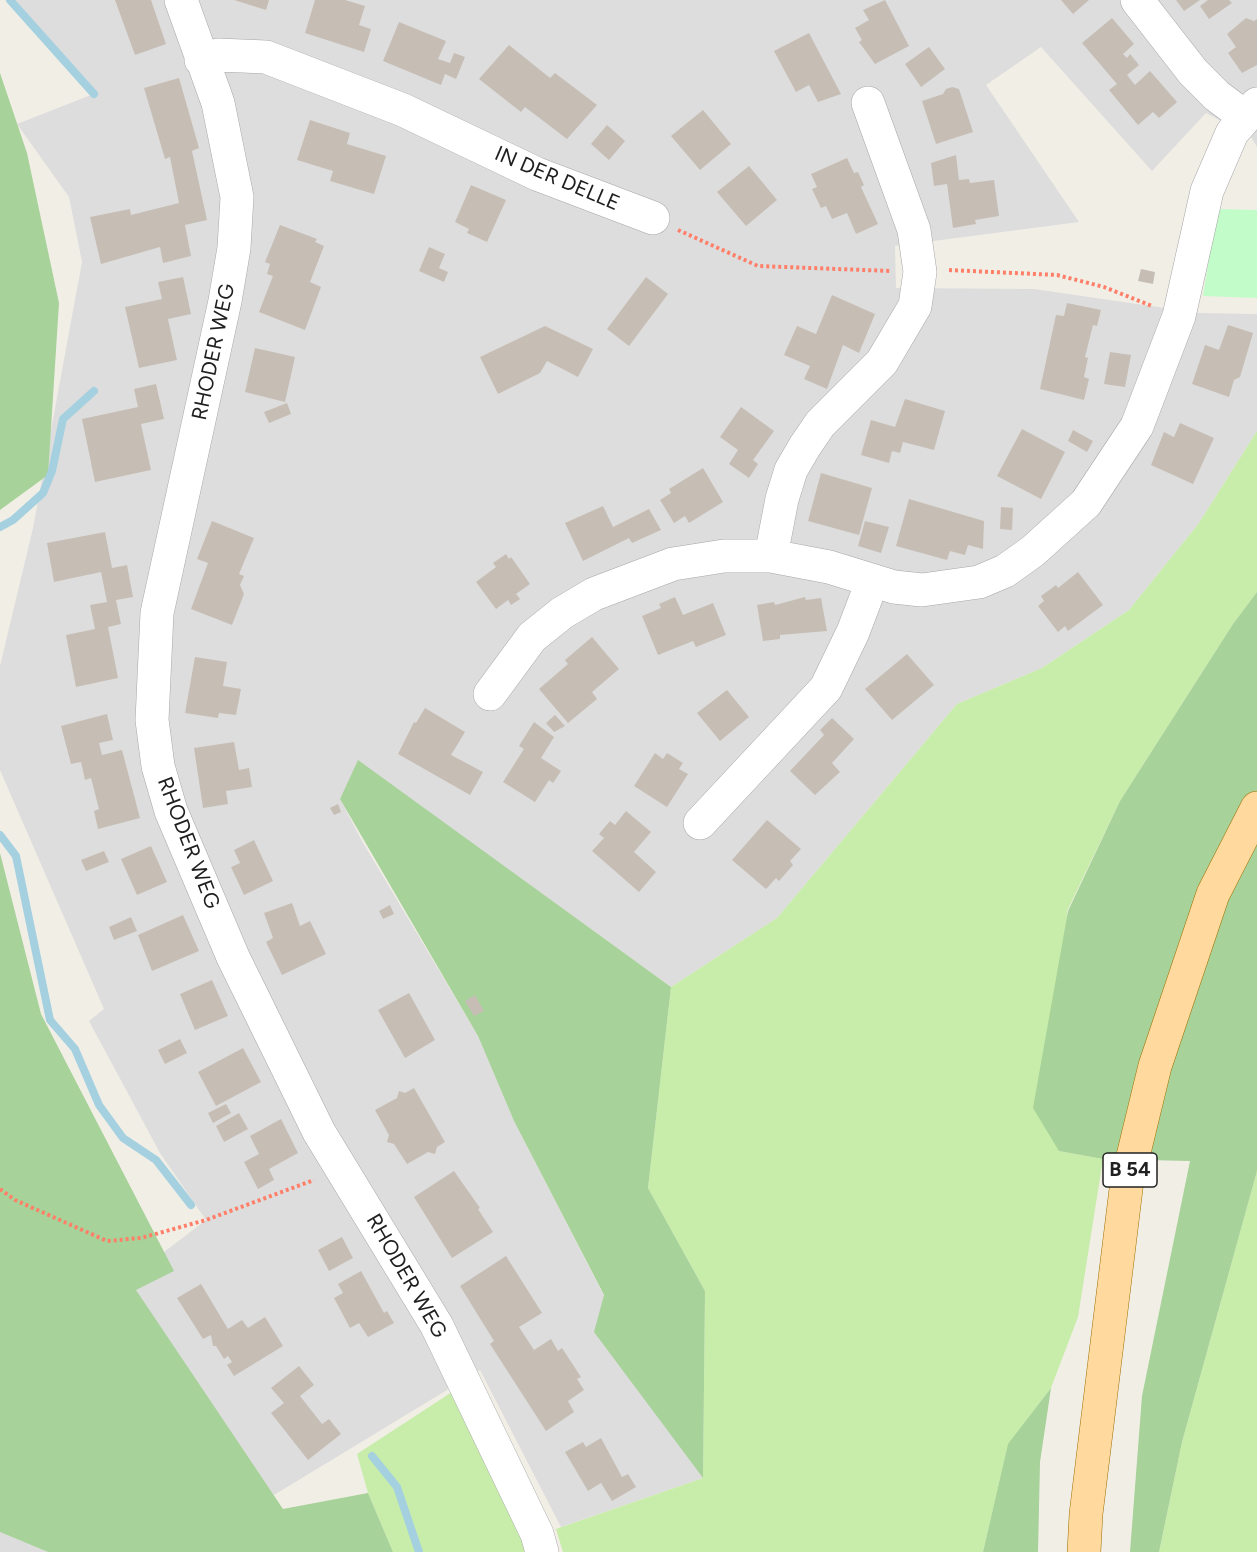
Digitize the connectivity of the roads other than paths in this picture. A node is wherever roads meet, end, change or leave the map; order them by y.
1 (181, 0) edge
2 (1137, 0) edge
3 (201, 60) junction
4 (868, 103) dead end
5 (1250, 110) edge
6 (653, 218) road end
7 (771, 556) junction
8 (872, 582) junction
9 (490, 694) dead end
10 (1257, 808) edge
11 (700, 823) dead end
12 (542, 1552) edge
13 (1084, 1552) edge

1 - 3 street, RHODER WEG
2 - 5 street
3 - 6 street, IN DER DELLE
3 - 12 street, RHODER WEG
4 - 7 street
5 - 8 street
7 - 8 street
7 - 9 street
8 - 11 street
10 - 13 main road, B 54

